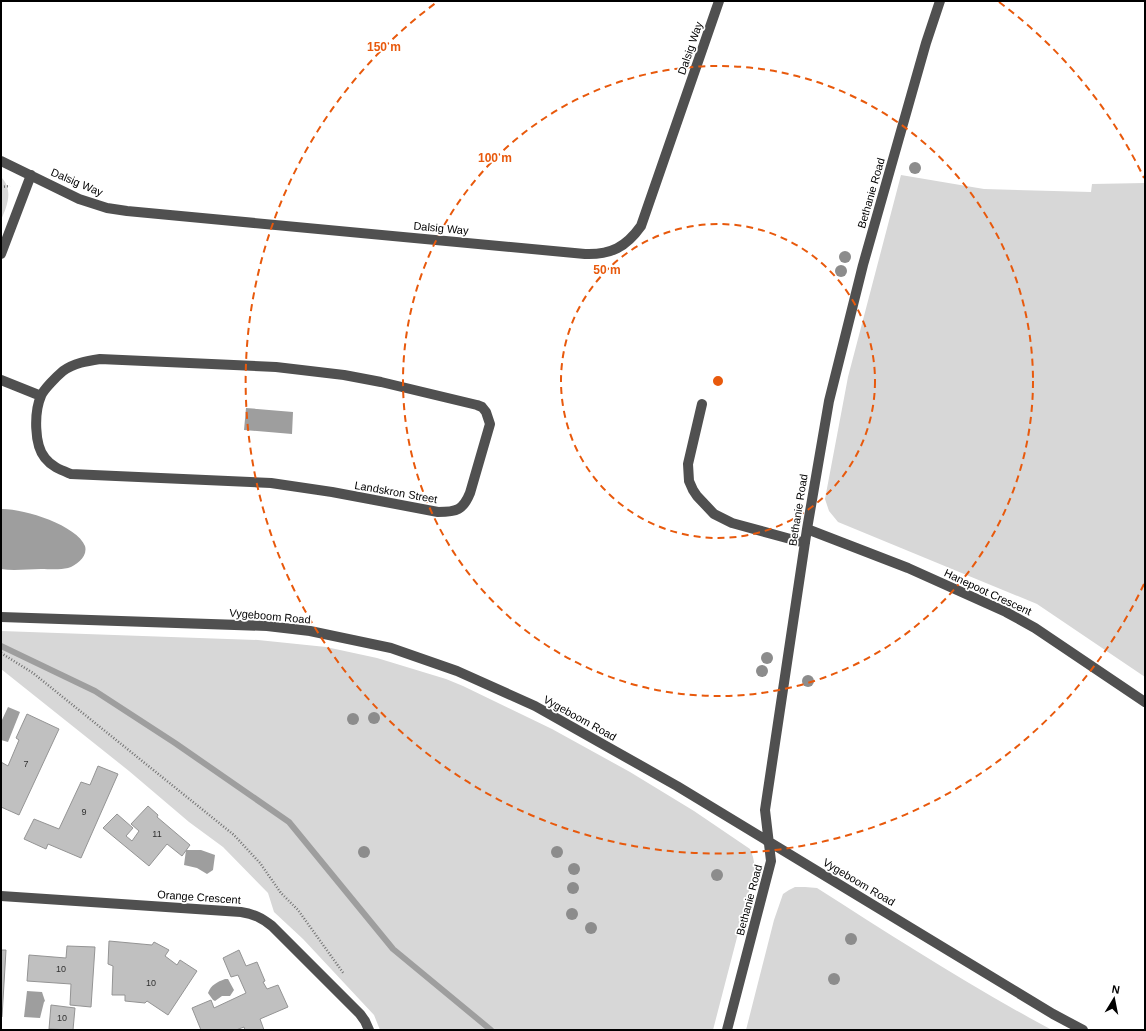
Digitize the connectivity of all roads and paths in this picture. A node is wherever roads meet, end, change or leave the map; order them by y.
1 (719, 1) edge
2 (940, 1) edge
3 (1, 161) edge
4 (31, 175) junction
5 (1, 254) edge
6 (1, 380) edge
7 (41, 396) junction
8 (702, 404) dead end
9 (807, 529) junction
10 (805, 544) junction
11 (1, 617) edge
12 (1, 653) edge
13 (1145, 702) edge
14 (768, 841) junction
15 (1, 896) edge
16 (348, 979) dead end
17 (369, 1030) edge
18 (727, 1030) edge
19 (1083, 1030) edge

1 - 4 street, Dalsig Way
2 - 9 street, Bethanie Road
3 - 4 street, Dalsig Way
4 - 5 street
6 - 7 street
7 - 7 street, Landskron Street
8 - 10 street
9 - 10 street, Bethanie Road
9 - 13 street, Hanepoot Crescent
10 - 14 street, Bethanie Road
11 - 14 street, Vygeboom Road
12 - 16 path
14 - 18 street, Bethanie Road
14 - 19 street, Vygeboom Road
15 - 17 street, Orange Crescent

